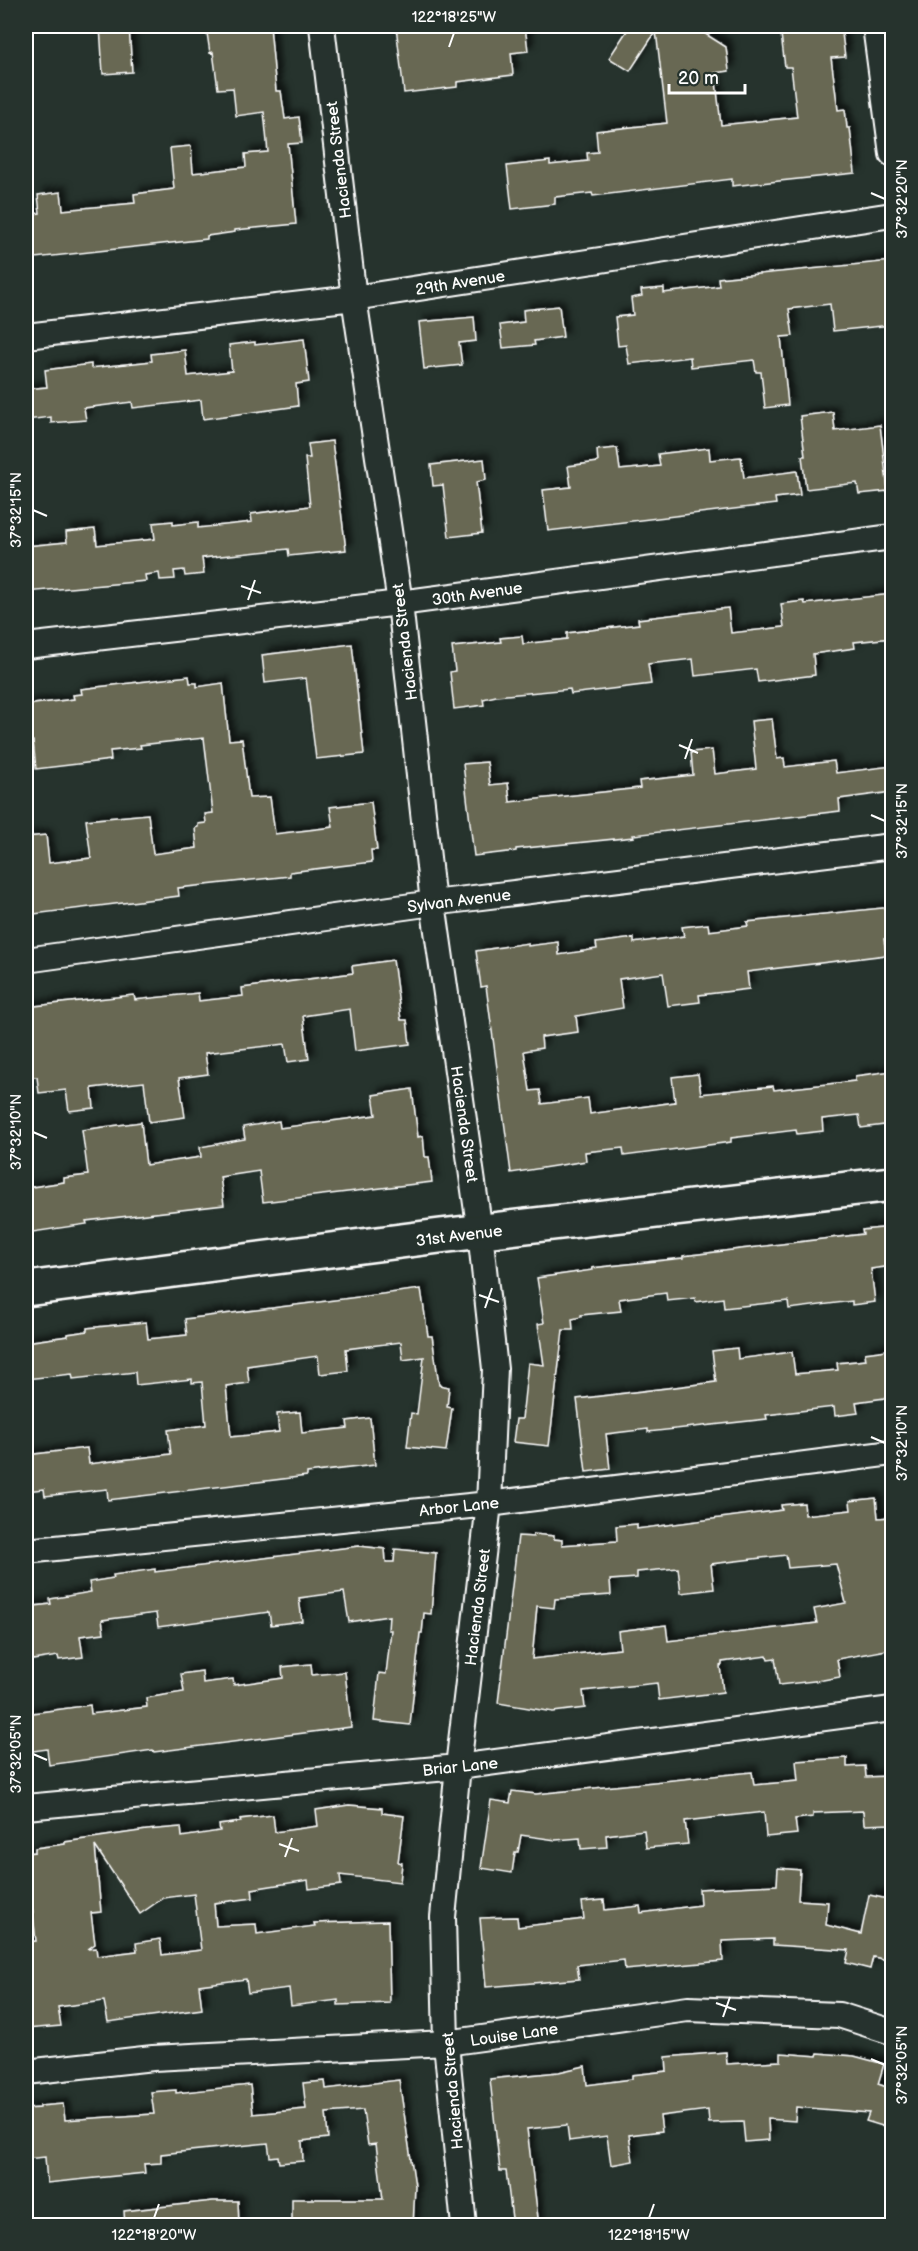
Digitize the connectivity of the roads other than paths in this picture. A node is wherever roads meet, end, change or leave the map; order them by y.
1 (322, 26) edge
2 (875, 26) edge
3 (892, 154) edge
4 (892, 215) edge
5 (354, 298) junction
6 (26, 336) edge
7 (892, 537) edge
8 (400, 603) junction
9 (26, 646) edge
10 (892, 846) edge
11 (433, 903) junction
12 (26, 960) edge
13 (892, 1184) edge
14 (480, 1232) junction
15 (26, 1289) edge
16 (892, 1454) edge
17 (489, 1504) junction
18 (26, 1551) edge
19 (892, 1709) edge
20 (458, 1767) junction
21 (26, 1806) edge
22 (892, 2032) edge
23 (446, 2043) junction
24 (26, 2072) edge
25 (464, 2226) edge

1 - 5 street, Hacienda Street
2 - 3 street
4 - 5 street, 29th Avenue
5 - 6 street, 29th Avenue
5 - 8 street, Hacienda Street
7 - 8 street, 30th Avenue
8 - 9 street, 30th Avenue
8 - 11 street, Hacienda Street
10 - 11 street, Sylvan Avenue
11 - 12 street, Sylvan Avenue
11 - 14 street, Hacienda Street
13 - 14 street, 31st Avenue
14 - 15 street, 31st Avenue
14 - 17 street, Hacienda Street
16 - 17 street, Arbor Lane
17 - 18 street, Arbor Lane
17 - 20 street, Hacienda Street
19 - 20 street, Briar Lane
20 - 21 street, Briar Lane
20 - 23 street, Hacienda Street
22 - 23 street, Louise Lane
23 - 24 street, Louise Lane
23 - 25 street, Hacienda Street

